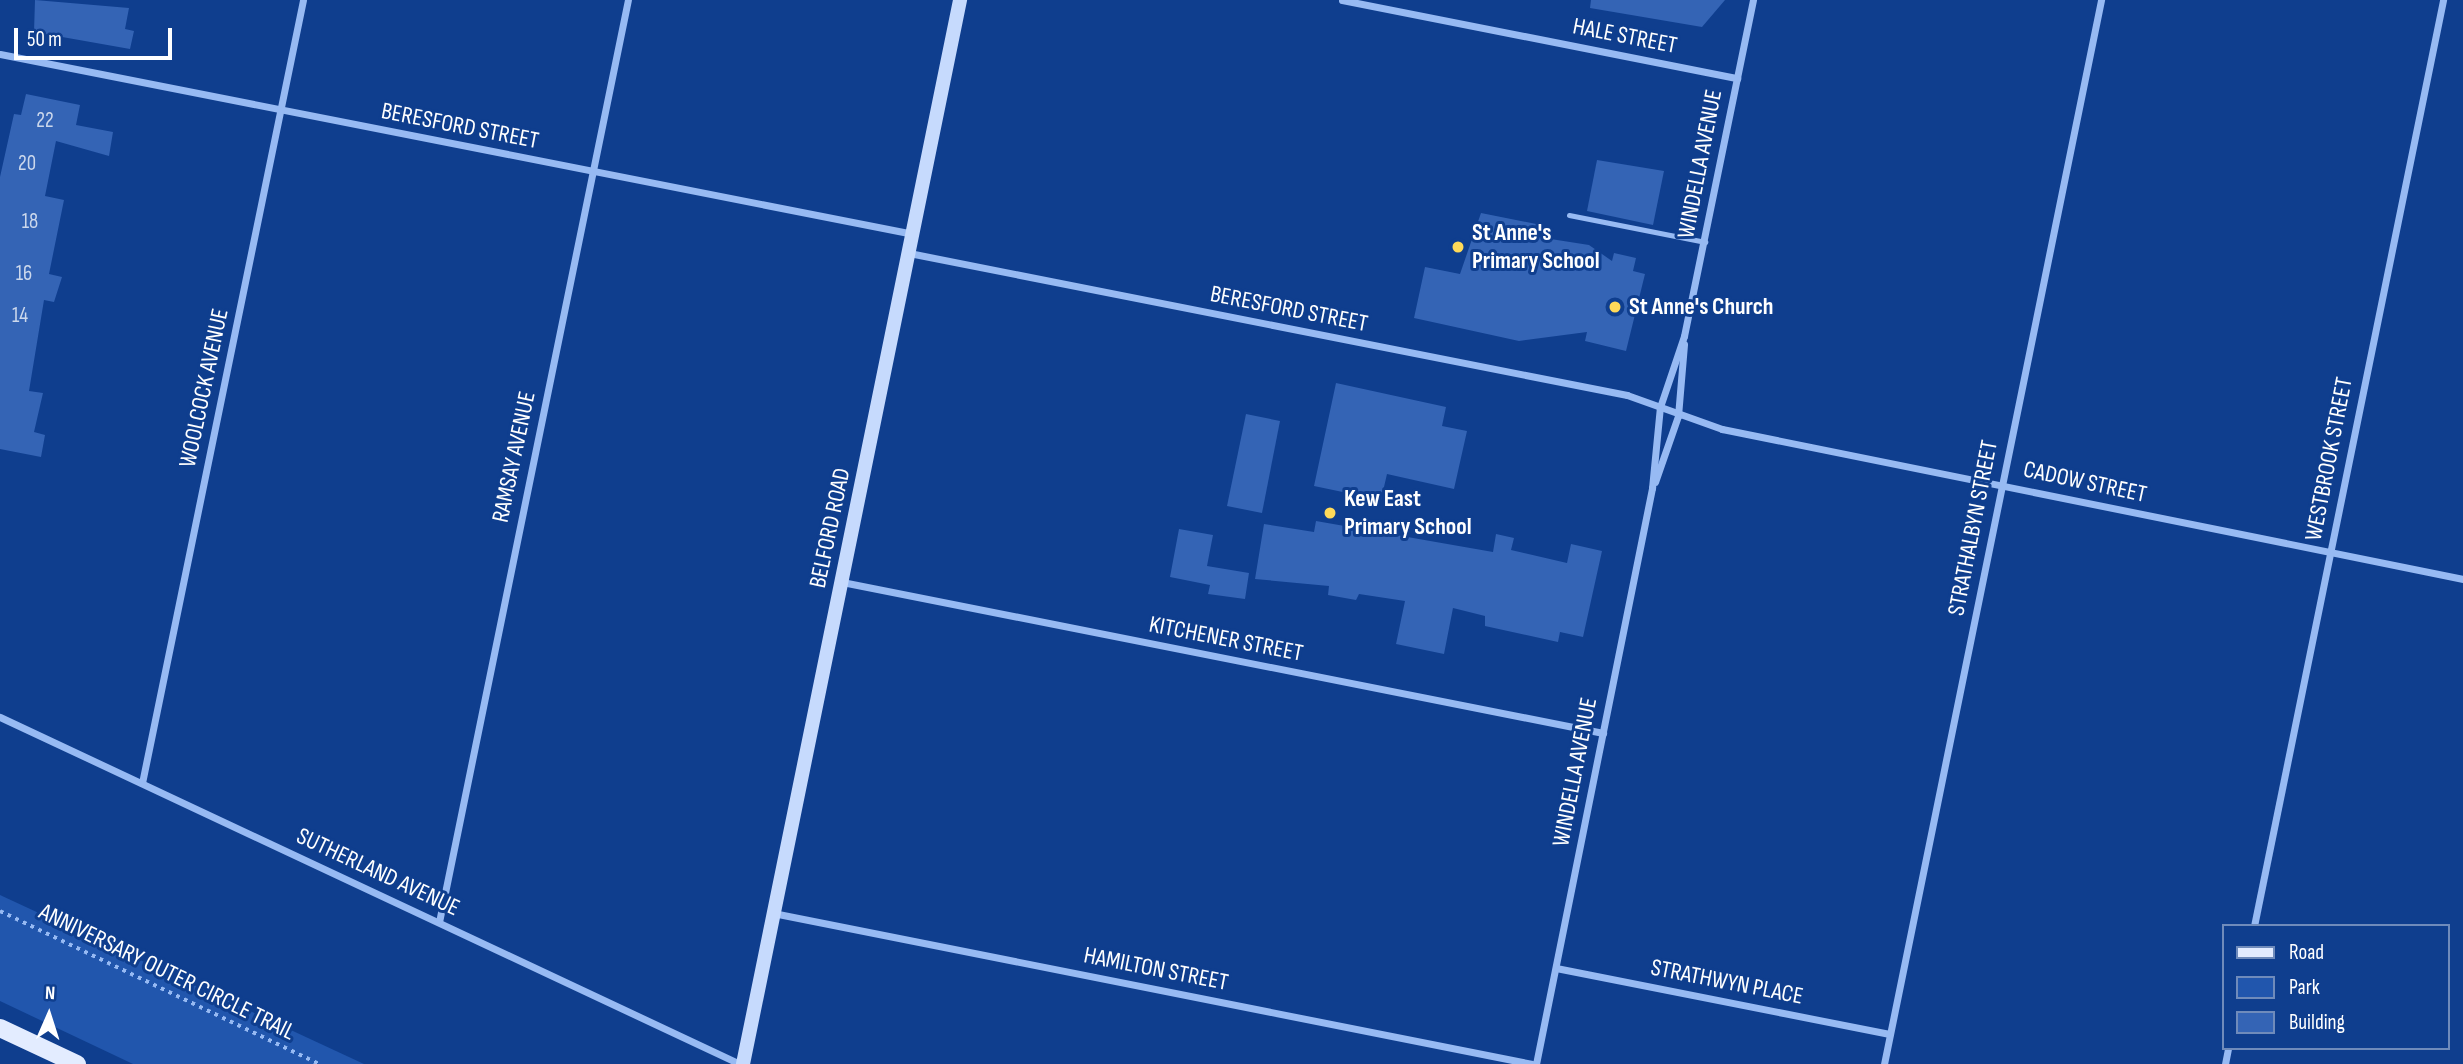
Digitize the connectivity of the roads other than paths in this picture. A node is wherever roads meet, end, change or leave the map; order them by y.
1 (303, 0) edge
2 (628, 0) edge
3 (960, 0) edge
4 (1342, 0) edge
5 (1753, 0) edge
6 (2101, 0) edge
7 (2443, 0) edge
8 (0, 54) edge
9 (1737, 78) junction
10 (281, 110) junction
11 (592, 171) junction
12 (1569, 215) dead end
13 (913, 234) junction
14 (1705, 242) junction
15 (909, 253) junction
16 (1684, 336) junction
17 (1660, 407) junction
18 (1678, 416) junction
19 (2001, 484) junction
20 (1653, 488) junction
21 (2330, 552) junction
22 (2463, 579) edge
23 (842, 582) junction
24 (0, 717) edge
25 (1603, 733) junction
26 (142, 783) junction
27 (773, 913) junction
28 (439, 922) junction
29 (2254, 924) edge
30 (1556, 968) junction
31 (0, 1028) edge
32 (1891, 1034) junction
33 (77, 1064) edge
34 (742, 1064) edge
35 (1534, 1064) edge
36 (1884, 1064) edge

1 - 10 street, WOOLCOCK AVENUE
2 - 11 street, RAMSAY AVENUE
3 - 13 street, BELFORD ROAD
4 - 9 street, HALE STREET
5 - 9 street, WINDELLA AVENUE
6 - 19 street, STRATHALBYN STREET
7 - 21 street, WESTBROOK STREET
8 - 10 street, BERESFORD STREET
9 - 14 street, WINDELLA AVENUE
10 - 11 street, BERESFORD STREET
10 - 26 street, WOOLCOCK AVENUE
11 - 13 street, BERESFORD STREET
11 - 28 street, RAMSAY AVENUE
12 - 14 lane
13 - 15 street, BELFORD ROAD
14 - 16 street, WINDELLA AVENUE
15 - 17 street, BERESFORD STREET
15 - 23 street, BELFORD ROAD
16 - 17 street, WINDELLA AVENUE
16 - 18 street, WINDELLA AVENUE
17 - 18 street, CADOW STREET
17 - 20 street, WINDELLA AVENUE
18 - 19 street, CADOW STREET
18 - 20 street, WINDELLA AVENUE
19 - 21 street, CADOW STREET
19 - 32 street, STRATHALBYN STREET
20 - 25 street, WINDELLA AVENUE
21 - 22 street, CADOW STREET
21 - 29 street, WESTBROOK STREET
23 - 25 street, KITCHENER STREET
23 - 27 street, BELFORD ROAD
24 - 26 street, SUTHERLAND AVENUE
25 - 30 street, WINDELLA AVENUE
26 - 28 street, SUTHERLAND AVENUE
27 - 34 street, BELFORD ROAD
27 - 35 street, HAMILTON STREET
28 - 34 street, SUTHERLAND AVENUE
30 - 32 street, STRATHWYN PLACE
30 - 35 street, WINDELLA AVENUE
31 - 33 main road
32 - 36 street, STRATHALBYN STREET

